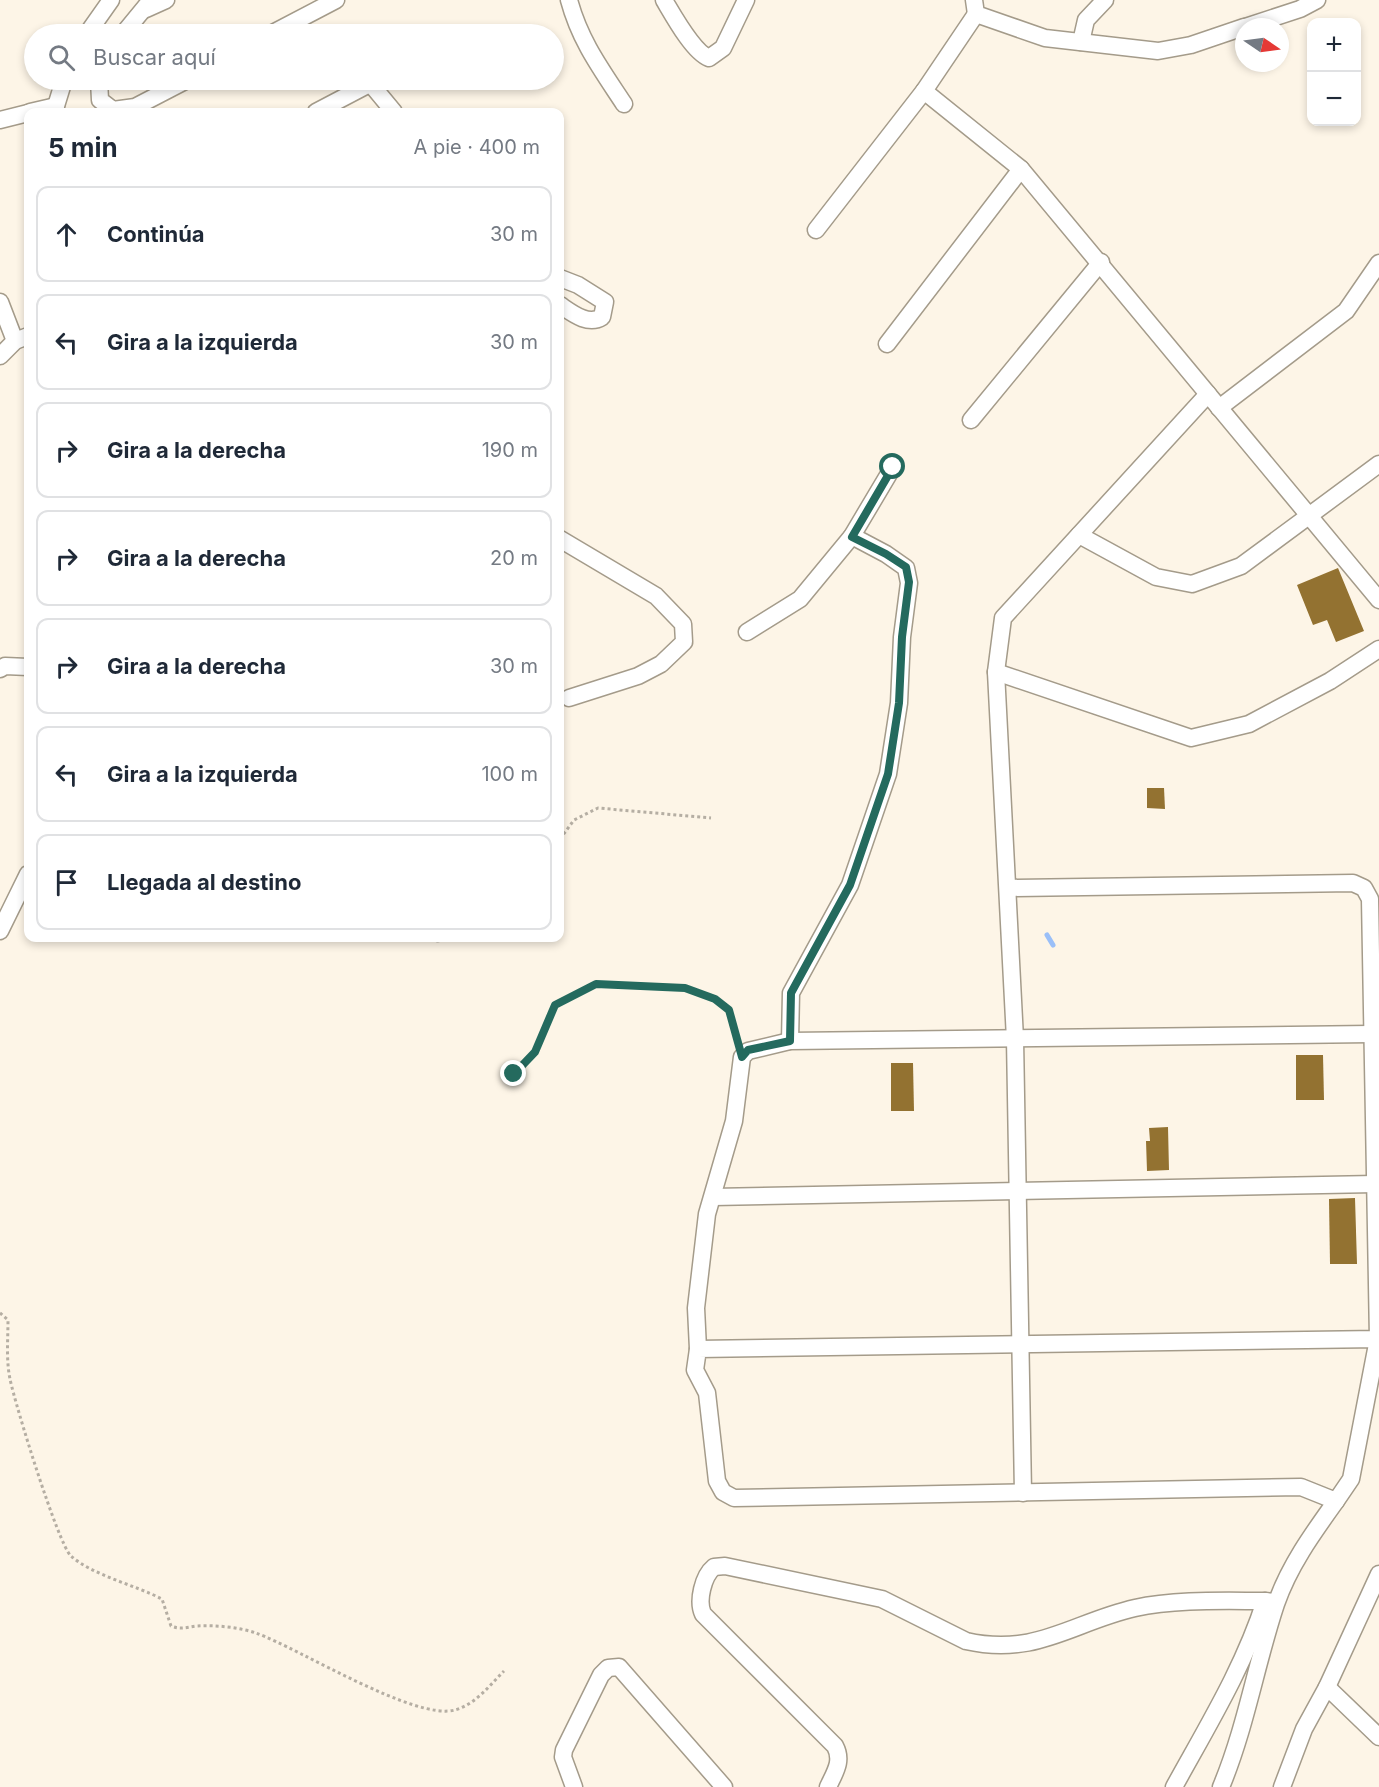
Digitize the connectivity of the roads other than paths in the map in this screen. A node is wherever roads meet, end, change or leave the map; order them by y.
1 (111, 0) edge
2 (166, 0) edge
3 (336, 0) edge
4 (569, 0) edge
5 (664, 0) edge
6 (746, 0) edge
7 (1106, 0) edge
8 (1317, 0) edge
9 (149, 4) edge
10 (975, 7) edge
11 (1272, 18) edge
12 (94, 24) edge
13 (132, 24) edge
14 (290, 24) edge
15 (1235, 30) edge
16 (1082, 42) junction
17 (62, 90) edge
18 (100, 90) edge
19 (168, 90) edge
20 (357, 90) edge
21 (380, 90) edge
22 (924, 92) junction
23 (624, 104) dead end
24 (58, 108) edge
25 (111, 108) edge
26 (128, 108) edge
27 (323, 108) edge
28 (391, 108) edge
29 (24, 114) edge
30 (0, 120) edge
31 (1020, 169) junction
32 (816, 230) dead end
33 (1101, 262) junction
34 (1376, 273) edge
35 (564, 280) edge
36 (0, 302) edge
37 (564, 307) edge
38 (22, 339) edge
39 (887, 344) dead end
40 (0, 356) edge
41 (1208, 394) junction
42 (1219, 408) junction
43 (971, 420) dead end
44 (1379, 464) edge
45 (893, 467) dead end
46 (1310, 516) junction
47 (1079, 535) junction
48 (852, 537) junction
49 (564, 541) edge
50 (1379, 600) edge
51 (747, 632) dead end
52 (1379, 649) edge
53 (24, 667) edge
54 (0, 669) edge
55 (996, 672) junction
56 (569, 698) dead end
57 (24, 882) edge
58 (1008, 888) junction
59 (0, 931) edge
60 (1371, 1034) junction
61 (1015, 1039) junction
62 (790, 1041) junction
63 (1374, 1184) junction
64 (1018, 1191) junction
65 (713, 1197) junction
66 (1378, 1339) edge
67 (1021, 1344) junction
68 (698, 1349) junction
69 (1023, 1493) junction
70 (1336, 1501) junction
71 (1379, 1574) edge
72 (1271, 1601) junction
73 (1327, 1687) junction
74 (1379, 1737) edge
75 (574, 1787) edge
76 (724, 1787) edge
77 (828, 1787) edge
78 (1174, 1787) edge
79 (1221, 1787) edge
80 (1282, 1787) edge

1 - 12 street
2 - 9 street
3 - 14 street
4 - 23 street
5 - 6 street
7 - 16 street
8 - 11 street
9 - 13 street
10 - 16 street
10 - 22 street
15 - 16 street
17 - 24 street
18 - 25 street
19 - 26 street
20 - 27 street
21 - 28 street
22 - 31 street
22 - 32 street
29 - 30 street
31 - 33 street
31 - 39 street
33 - 41 street
33 - 43 street
34 - 42 street
35 - 37 street
36 - 38 street
38 - 40 street
41 - 42 street
41 - 47 street
42 - 46 street
44 - 46 street
45 - 48 street
46 - 47 street
46 - 50 street
47 - 55 street
48 - 51 street
48 - 62 street
49 - 56 street
52 - 55 street
53 - 54 street
55 - 58 street
57 - 59 street
58 - 60 street
58 - 61 street
60 - 61 street
60 - 63 street
61 - 62 street
61 - 64 street
62 - 65 street
63 - 64 street
63 - 66 street
64 - 65 street
64 - 67 street
65 - 68 street
66 - 67 street
66 - 70 street
67 - 68 street
67 - 69 street
68 - 69 street
69 - 70 street
70 - 72 street
71 - 73 street
72 - 77 street
72 - 78 street
72 - 79 street
73 - 74 street
73 - 80 street
75 - 76 street

